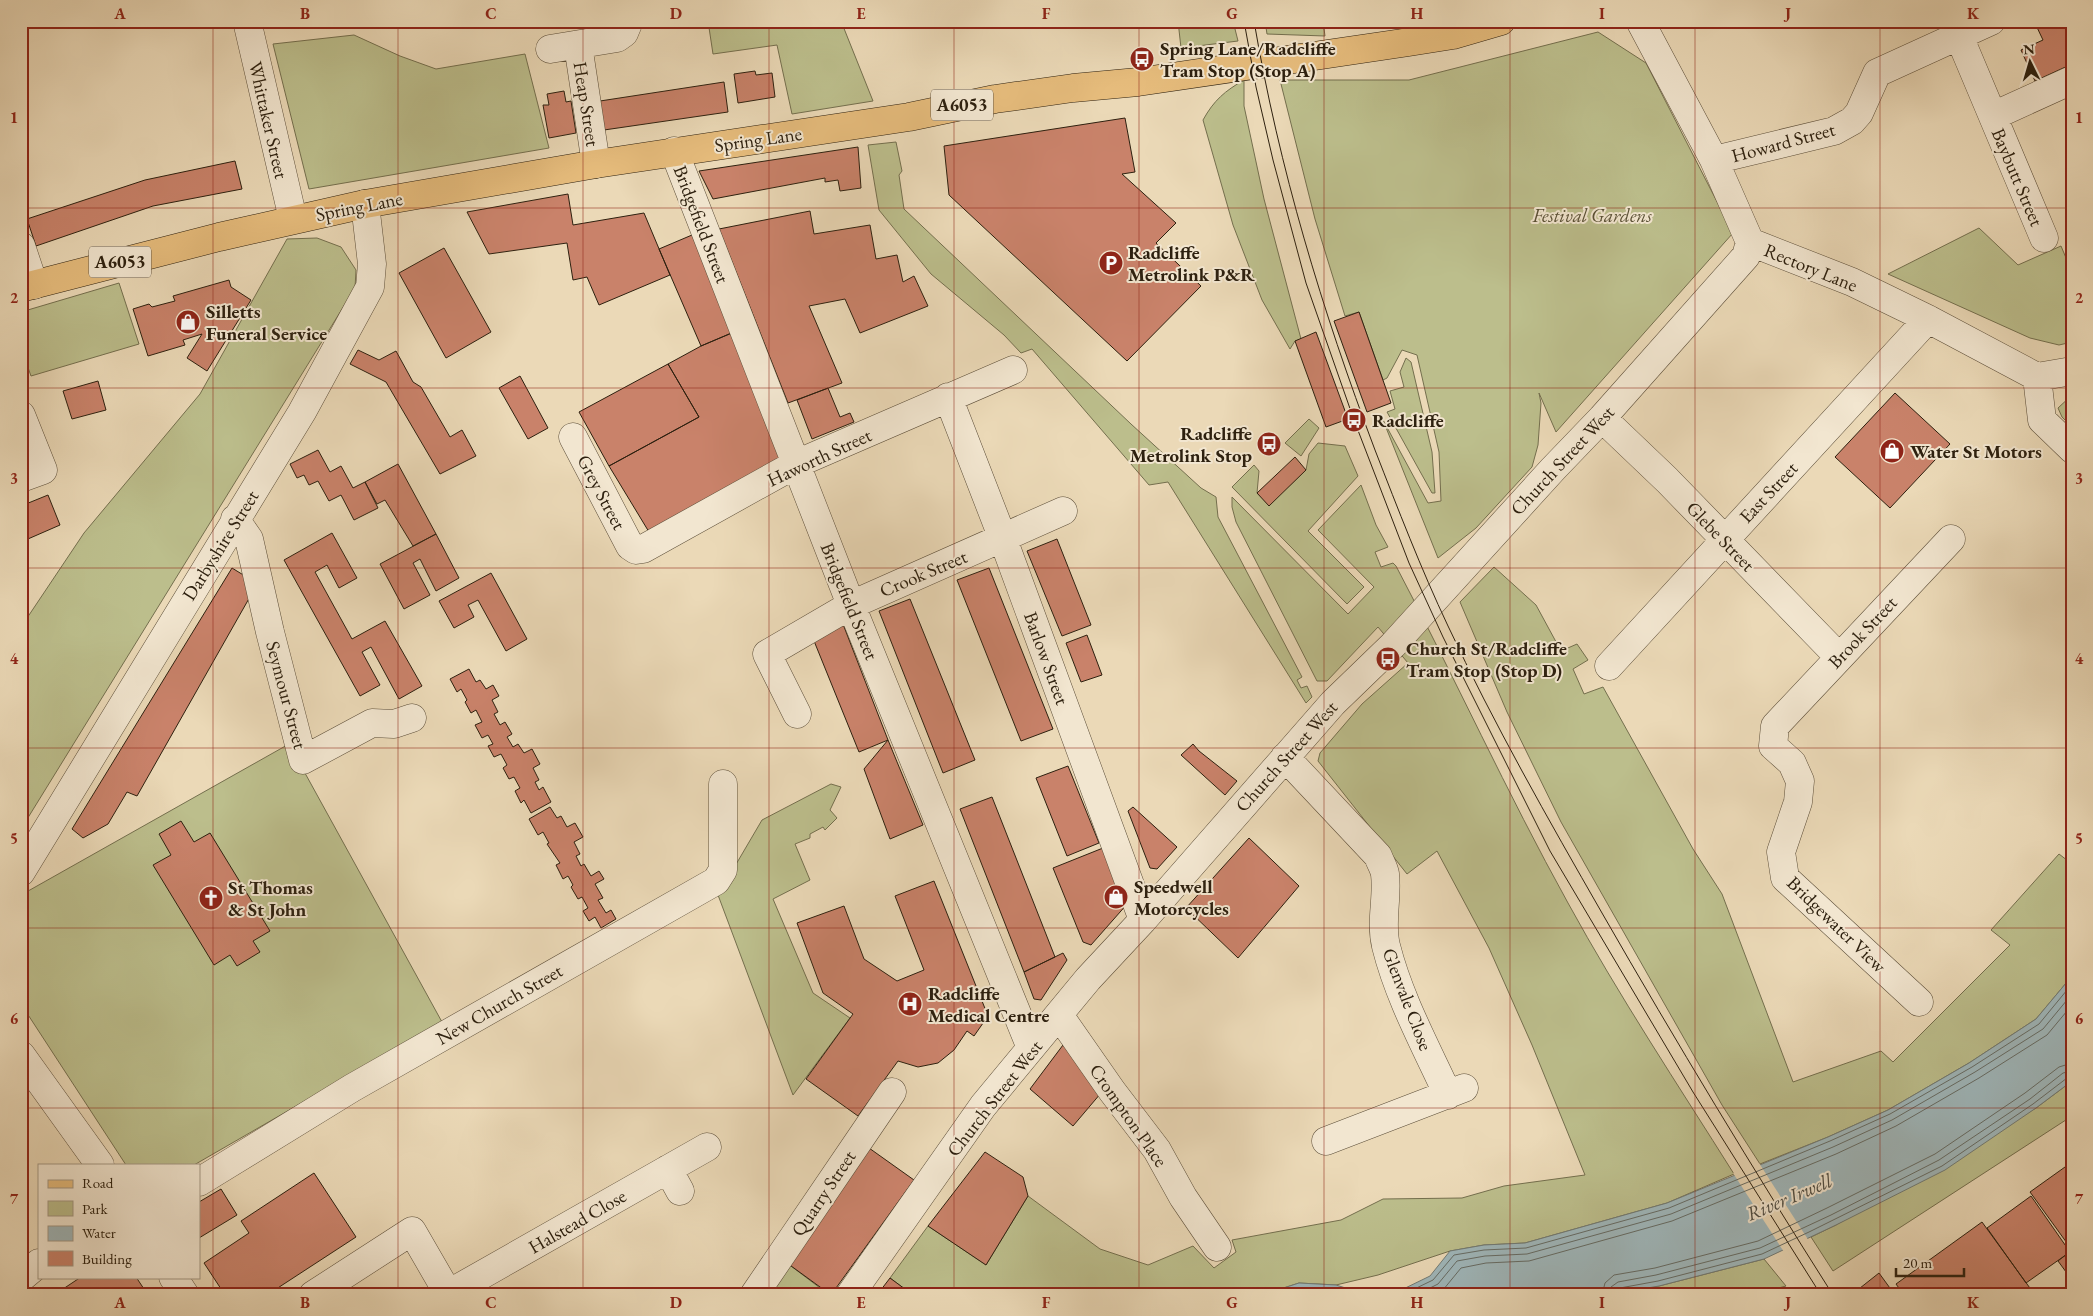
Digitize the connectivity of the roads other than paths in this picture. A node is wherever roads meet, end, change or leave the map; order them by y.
1 (247, 21) edge
2 (629, 21) edge
3 (1640, 21) edge
4 (1991, 21) edge
5 (1490, 22) edge
6 (1959, 36) junction
7 (578, 45) junction
8 (550, 49) dead end
9 (2072, 80) edge
10 (1993, 116) junction
11 (674, 152) junction
12 (1714, 160) junction
13 (596, 164) junction
14 (365, 204) junction
15 (293, 219) junction
16 (2044, 238) dead end
17 (1750, 242) junction
18 (21, 246) edge
19 (28, 286) edge
20 (1928, 319) junction
21 (1013, 370) dead end
22 (2072, 371) edge
23 (2037, 377) junction
24 (948, 397) junction
25 (21, 415) edge
26 (1602, 418) junction
27 (573, 437) dead end
28 (2072, 449) edge
29 (796, 464) junction
30 (32, 474) edge
31 (1064, 511) dead end
32 (235, 519) junction
33 (1003, 539) junction
34 (1951, 539) dead end
35 (1724, 540) junction
36 (630, 546) joint
37 (852, 604) junction
38 (1839, 657) junction
39 (1609, 666) dead end
40 (797, 714) dead end
41 (412, 718) dead end
42 (1775, 726) joint
43 (1285, 757) junction
44 (723, 784) dead end
45 (21, 872) edge
46 (1143, 920) junction
47 (1919, 1002) dead end
48 (1059, 1015) junction
49 (1032, 1048) junction
50 (21, 1055) edge
51 (892, 1092) dead end
52 (1326, 1141) dead end
53 (707, 1147) dead end
54 (99, 1164) edge
55 (200, 1181) edge
56 (1217, 1247) dead end
57 (38, 1264) edge
58 (21, 1278) edge
59 (174, 1278) edge
60 (185, 1295) edge
61 (312, 1295) edge
62 (448, 1295) edge
63 (754, 1295) edge
64 (850, 1295) edge

1 - 15 street, Whittaker Street
2 - 7 street, Heap Street
3 - 12 street, Rectory Lane
4 - 6 street, Howard Street
5 - 11 main road, Spring Lane / A6053
6 - 10 street, Baybutt Street
6 - 12 street, Howard Street
7 - 8 street, Heap Street
7 - 13 street, Heap Street
9 - 10 street
10 - 16 street, Baybutt Street
11 - 13 main road, Spring Lane / A6053
11 - 29 street, Bridgefield Street
12 - 17 street, Rectory Lane
13 - 14 main road, Spring Lane / A6053
14 - 15 main road, Spring Lane / A6053
14 - 32 street, Darbyshire Street
15 - 19 main road, Spring Lane / A6053
17 - 20 street, Rectory Lane
17 - 26 street, Church Street West
18 - 19 street
20 - 23 street, Rectory Lane
20 - 35 street, East Street
21 - 24 street, Haworth Street
22 - 23 street
23 - 28 street
24 - 29 street, Haworth Street
24 - 33 street, Barlow Street
25 - 30 street
26 - 35 street, Glebe Street
26 - 43 street, Church Street West
27 - 36 street, Grey Street
29 - 36 street, Haworth Street
29 - 37 street, Bridgefield Street
31 - 33 street, Crook Street
32 - 41 street, Seymour Street
32 - 45 street, Darbyshire Street
33 - 37 street, Crook Street
33 - 46 street, Barlow Street
34 - 38 street, Brook Street
35 - 38 street, Glebe Street
35 - 39 street, East Street
37 - 40 street, Crook Street
37 - 49 street, Bridgefield Street
38 - 42 street, Brook Street
42 - 47 street, Bridgewater View
43 - 46 street, Church Street West
43 - 52 street, Glenvale Close
44 - 55 street, New Church Street
46 - 48 street, Church Street West
48 - 49 street, Church Street West
48 - 56 street, Crompton Place
49 - 64 street, Church Street West
50 - 54 street
51 - 63 street, Quarry Street
53 - 62 street, Halstead Close
57 - 58 street
59 - 60 street
61 - 62 street

